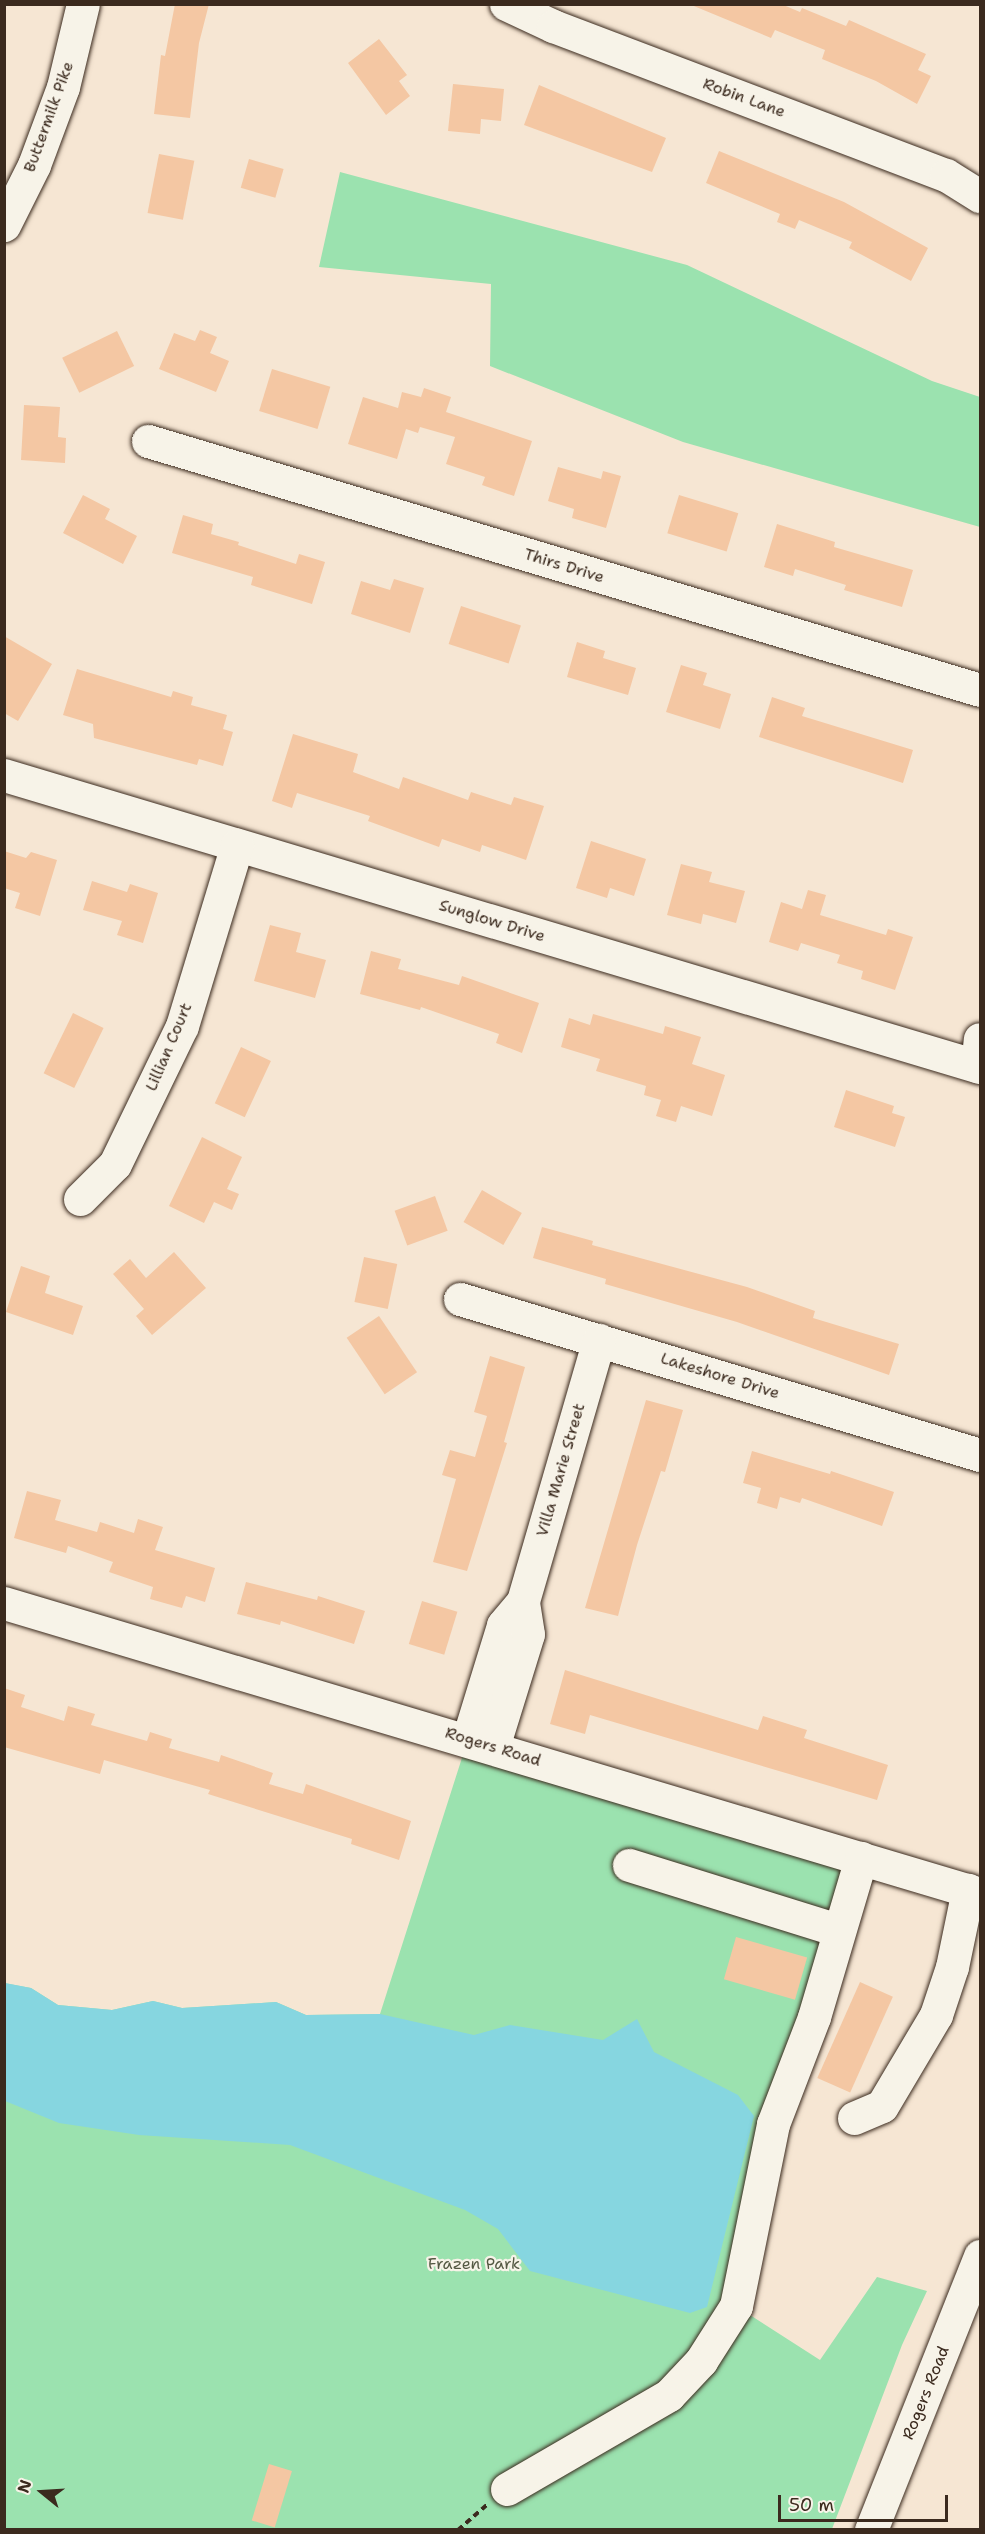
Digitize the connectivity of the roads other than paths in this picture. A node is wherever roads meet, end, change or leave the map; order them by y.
1 (83, 4) edge
2 (506, 4) edge
3 (981, 196) edge
4 (4, 225) edge
5 (148, 441) dead end
6 (981, 690) edge
7 (4, 775) edge
8 (237, 844) junction
9 (979, 1057) edge
10 (80, 1199) dead end
11 (460, 1299) dead end
12 (600, 1340) junction
13 (981, 1455) edge
14 (4, 1603) edge
15 (480, 1743) junction
16 (861, 1858) junction
17 (629, 1865) dead end
18 (974, 1892) edge
19 (838, 1930) junction
20 (854, 2118) dead end
21 (981, 2256) edge
22 (507, 2489) road end
23 (871, 2529) edge

1 - 4 street, Buttermilk Pike
2 - 3 street, Robin Lane
5 - 6 street, Thirs Drive
7 - 8 street, Sunglow Drive
8 - 9 street, Sunglow Drive
8 - 10 street, Lillian Court
11 - 12 street, Lakeshore Drive
12 - 13 street, Lakeshore Drive
12 - 15 street, Villa Marie Street
14 - 15 street, Rogers Road
15 - 16 street, Rogers Road
16 - 18 street, Rogers Road
16 - 19 street
17 - 19 street
18 - 20 street
19 - 22 street
21 - 23 street, Rogers Road

